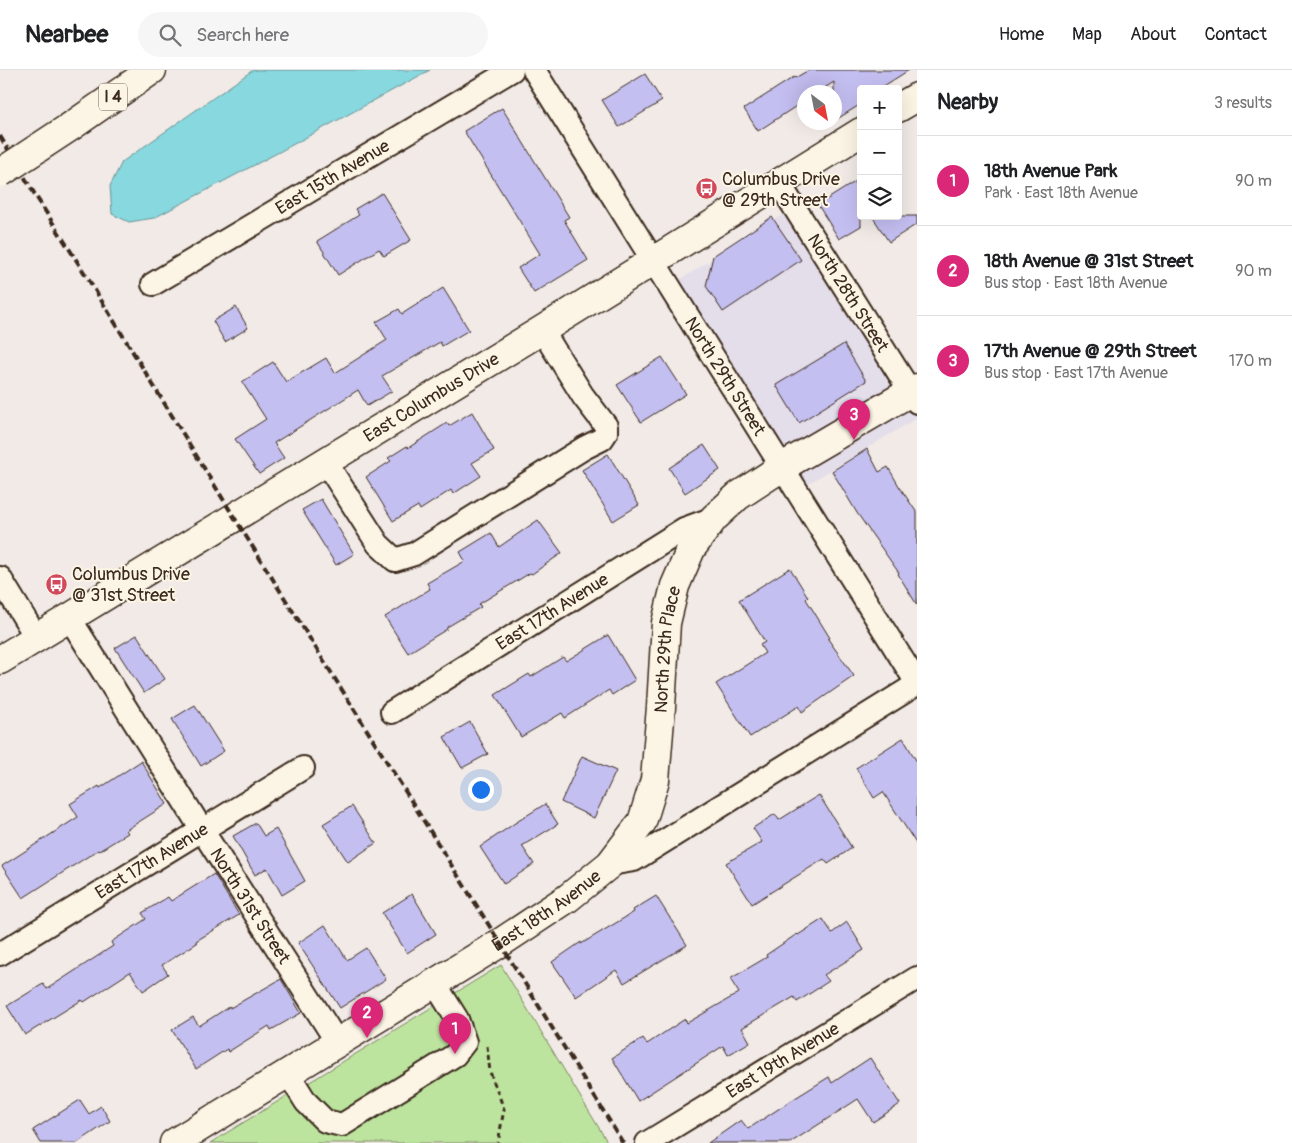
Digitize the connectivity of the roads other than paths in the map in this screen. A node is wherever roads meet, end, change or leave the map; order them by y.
1 (152, 70) edge
2 (512, 70) edge
3 (534, 70) edge
4 (917, 97) edge
5 (902, 106) edge
6 (857, 134) edge
7 (0, 174) edge
8 (779, 183) junction
9 (653, 261) junction
10 (153, 284) dead end
11 (542, 330) junction
12 (915, 394) edge
13 (326, 461) junction
14 (782, 467) junction
15 (714, 518) junction
16 (0, 578) edge
17 (69, 616) junction
18 (36, 637) junction
19 (0, 660) edge
20 (917, 684) edge
21 (392, 712) dead end
22 (303, 768) dead end
23 (202, 830) junction
24 (610, 864) junction
25 (0, 954) edge
26 (917, 978) edge
27 (434, 982) junction
28 (337, 1042) junction
29 (288, 1072) junction
30 (174, 1143) edge
31 (647, 1143) edge

1 - 7 main road, I 4, bridge
2 - 10 street, East 15th Avenue
3 - 9 street, North 29th Street
4 - 5 main road
6 - 8 main road, East Columbus Drive
8 - 9 main road, East Columbus Drive
8 - 12 street, North 28th Street
9 - 11 main road, East Columbus Drive
9 - 14 street, North 29th Street
11 - 13 main road, East Columbus Drive
11 - 13 street
12 - 14 main road
13 - 17 main road, East Columbus Drive
14 - 15 main road, North 29th Place
14 - 20 street, North 29th Street
15 - 21 street, East 17th Avenue
15 - 24 main road, North 29th Place
16 - 18 street
17 - 18 main road, East Columbus Drive
17 - 23 street, North 31st Street
18 - 19 main road, East Columbus Drive
20 - 24 street, East 18th Avenue
22 - 23 street, East 17th Avenue
23 - 25 street, East 17th Avenue
23 - 28 street, North 31st Street
24 - 27 main road, East 18th Avenue
26 - 31 street, East 19th Avenue
27 - 28 main road, East 18th Avenue
27 - 29 street
28 - 29 main road, East 18th Avenue
29 - 30 main road, East 18th Avenue

